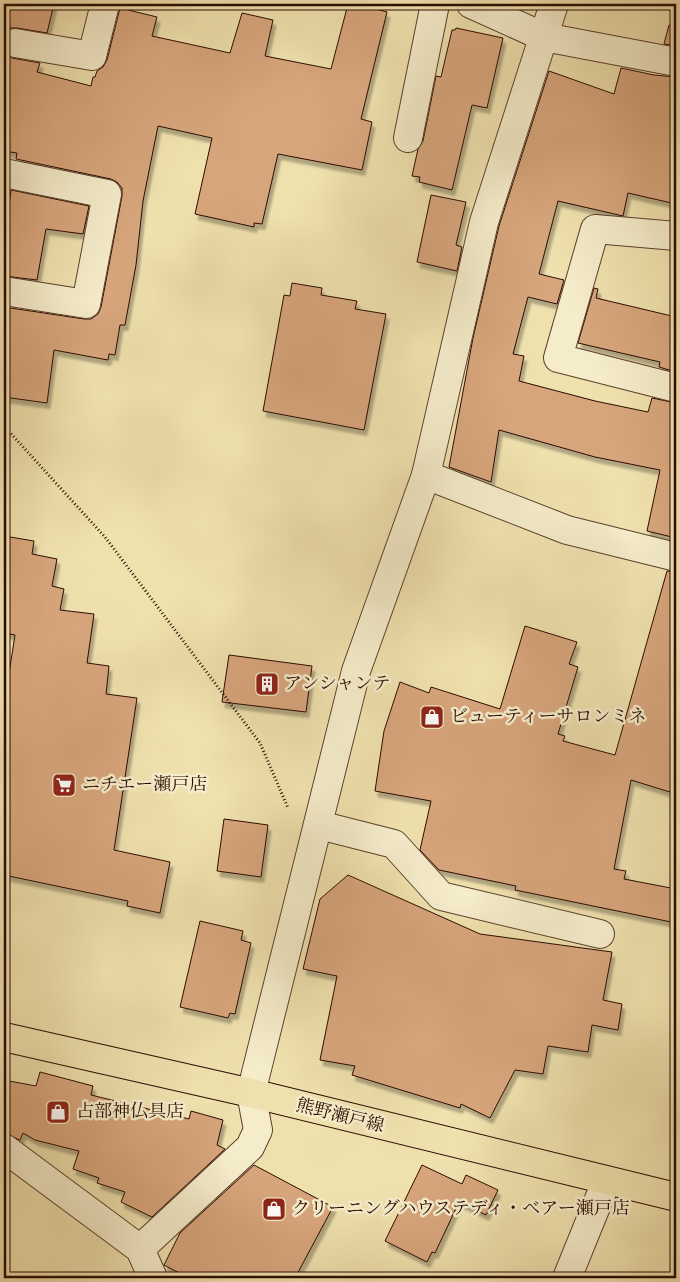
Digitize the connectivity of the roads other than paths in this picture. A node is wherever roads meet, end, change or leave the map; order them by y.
1 (105, 4) edge
2 (436, 4) edge
3 (471, 4) edge
4 (554, 4) edge
5 (544, 37) junction
6 (16, 43) dead end
7 (676, 62) edge
8 (408, 138) dead end
9 (4, 173) edge
10 (676, 236) edge
11 (4, 291) edge
12 (676, 388) edge
13 (426, 475) junction
14 (676, 557) edge
15 (319, 825) junction
16 (600, 934) dead end
17 (4, 1037) edge
18 (251, 1093) junction
19 (4, 1148) edge
20 (606, 1182) junction
21 (676, 1197) edge
22 (140, 1249) junction
23 (153, 1278) edge
24 (567, 1278) edge

1 - 6 street
2 - 8 street
3 - 5 street
4 - 5 street
5 - 7 street
5 - 13 street
9 - 11 street
10 - 12 street
13 - 14 street
13 - 15 street
15 - 16 street
15 - 18 street
17 - 18 main road, 熊野瀬戸線
18 - 20 main road, 熊野瀬戸線
18 - 22 street
19 - 22 street
20 - 21 main road, 熊野瀬戸線
20 - 24 street
22 - 23 street

